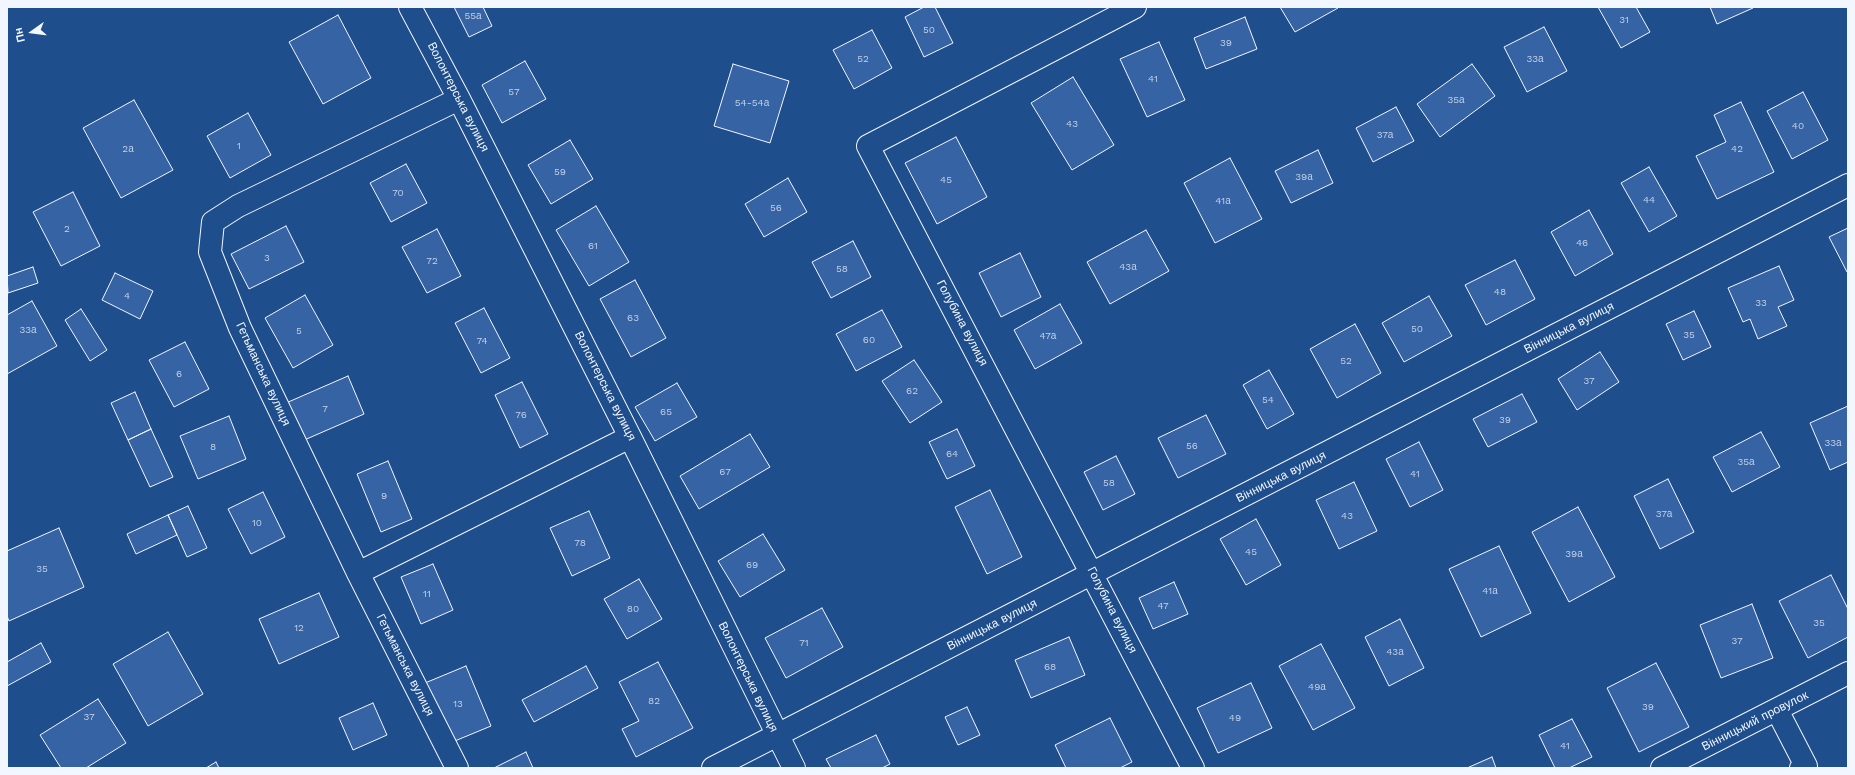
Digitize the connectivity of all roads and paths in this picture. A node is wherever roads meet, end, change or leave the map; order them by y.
1 (410, 7) edge
2 (1135, 7) edge
3 (459, 99) junction
4 (1848, 184) edge
5 (630, 436) junction
6 (358, 573) junction
7 (1092, 573) junction
8 (1848, 673) edge
9 (1776, 710) junction
10 (776, 735) junction
11 (457, 768) edge
12 (713, 768) edge
13 (794, 768) edge
14 (1193, 768) edge
15 (1662, 768) edge
16 (1801, 768) edge

1 - 3 street, Волонтерська вулиця
2 - 7 street, Голубина вулиця
3 - 5 street, Волонтерська вулиця
3 - 6 street, Гетьманська вулиця
4 - 7 street, Вінницька вулиця
5 - 6 street
5 - 10 street, Волонтерська вулиця
6 - 11 street, Гетьманська вулиця
7 - 10 street, Вінницька вулиця
7 - 14 street, Голубина вулиця
8 - 9 street, Вінницький провулок
9 - 15 street, Вінницький провулок
9 - 16 street
10 - 12 street, Вінницька вулиця
10 - 13 street, Волонтерська вулиця

